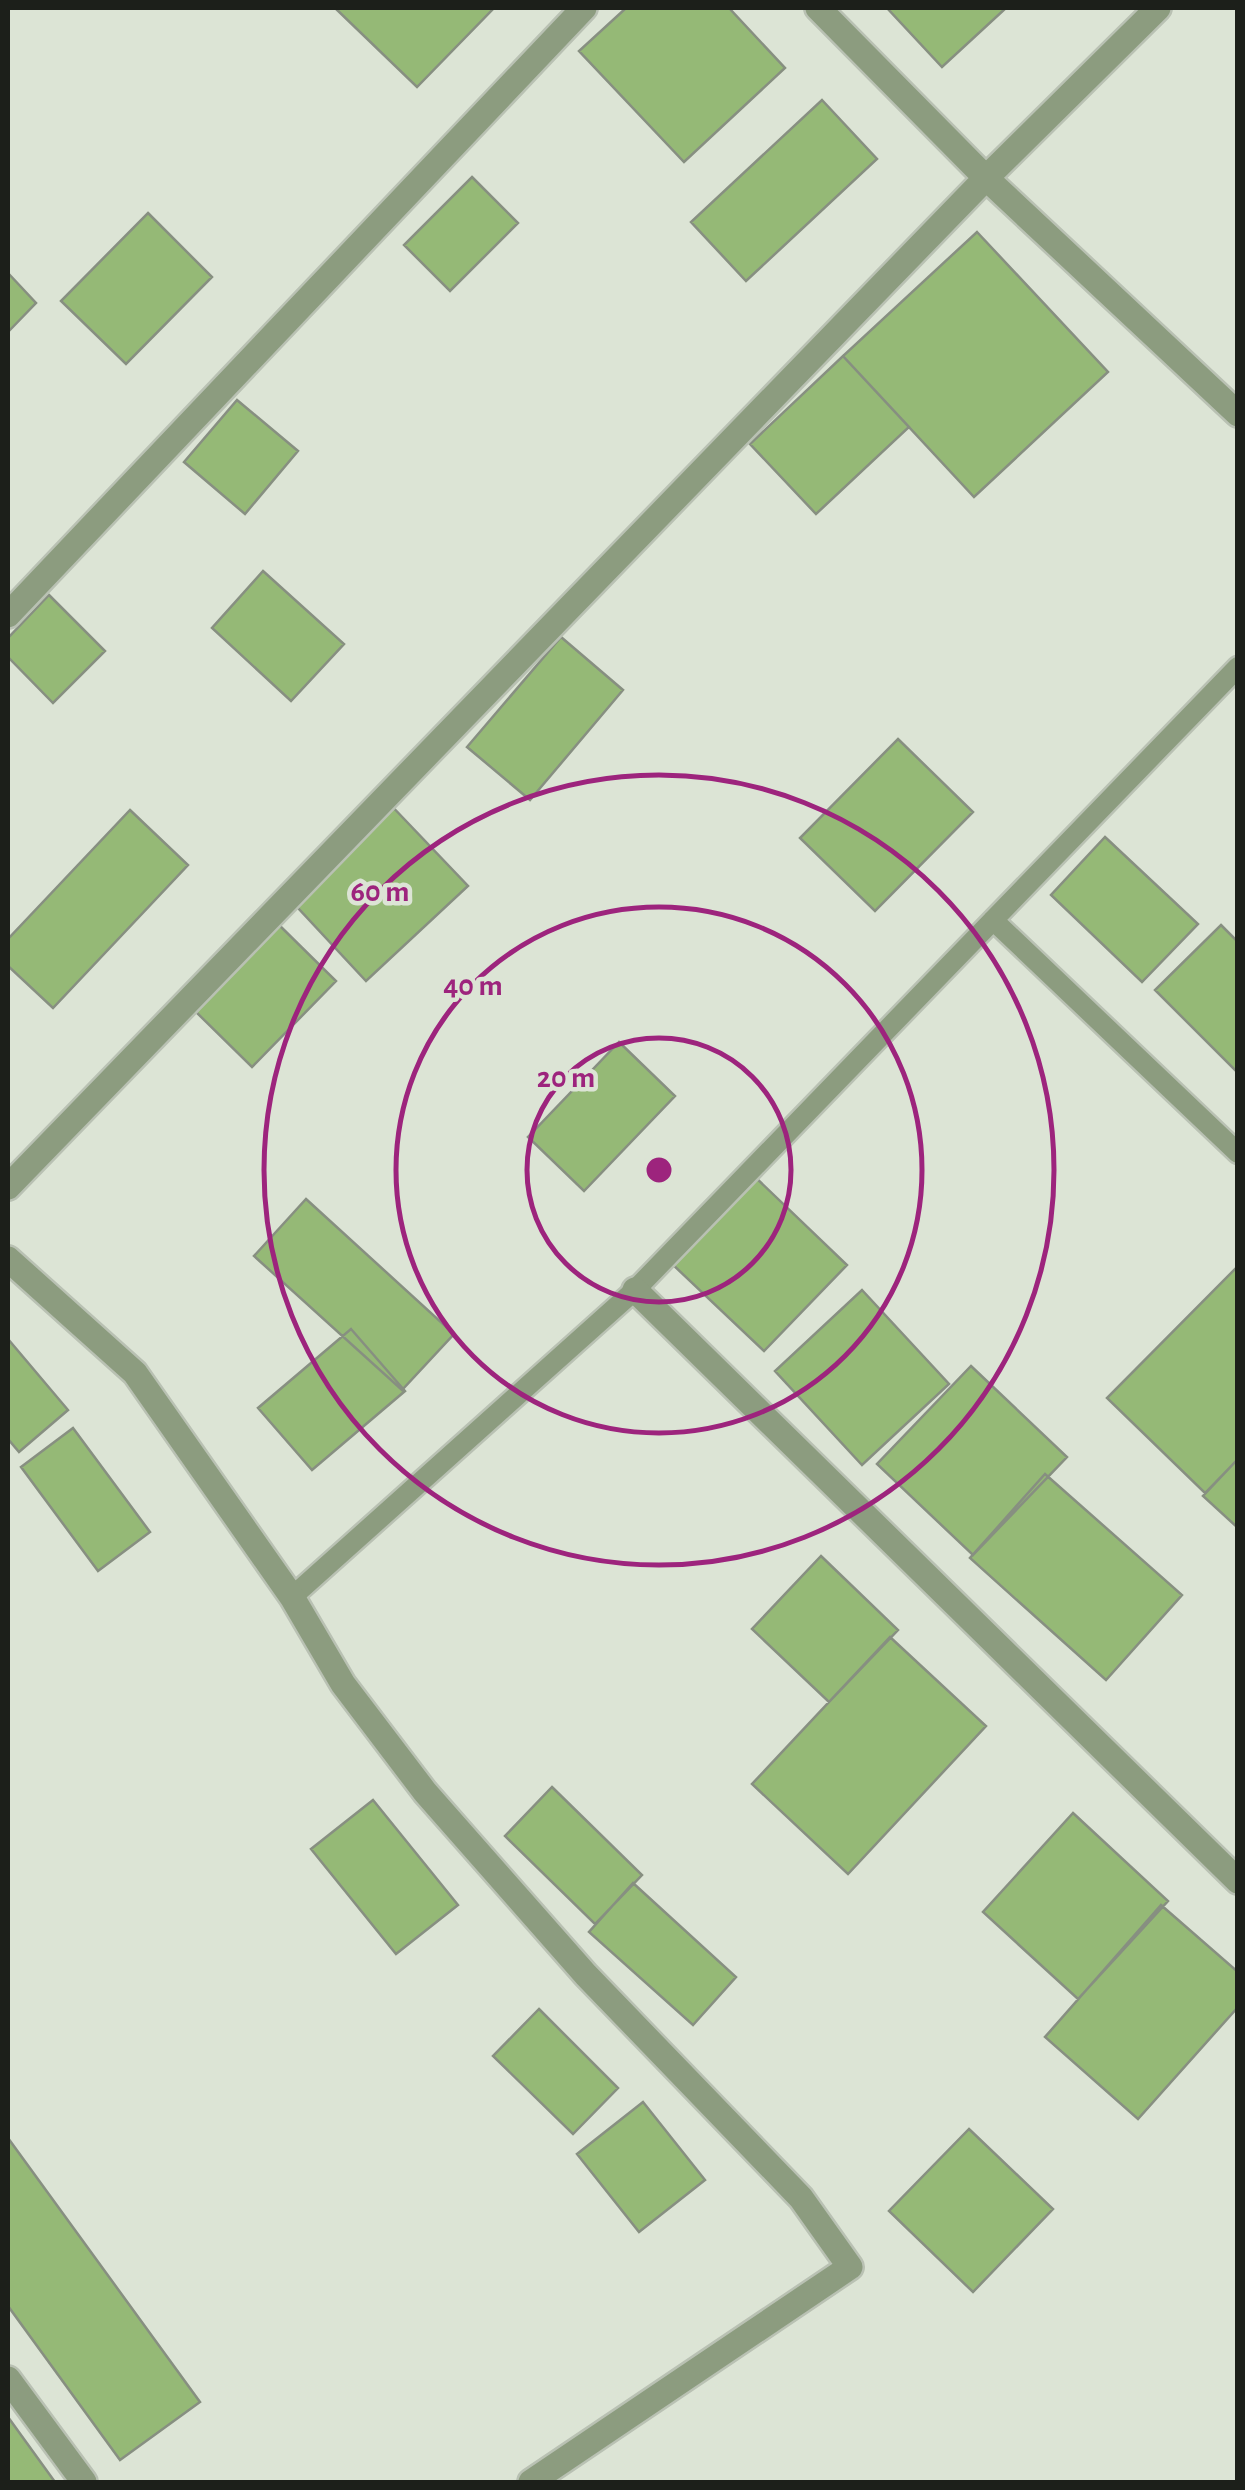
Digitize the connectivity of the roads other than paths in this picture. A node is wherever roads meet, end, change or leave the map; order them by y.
1 (584, 8) edge
2 (818, 8) edge
3 (1158, 8) edge
4 (986, 178) junction
5 (1238, 414) edge
6 (8, 615) edge
7 (1238, 666) edge
8 (993, 920) junction
9 (1238, 1153) edge
10 (8, 1187) edge
11 (8, 1259) edge
12 (635, 1290) junction
13 (292, 1597) junction
14 (1238, 1881) edge
15 (8, 2379) edge
16 (84, 2482) edge
17 (531, 2482) edge

1 - 6 street
2 - 4 street
3 - 4 street
4 - 5 street
4 - 10 street
7 - 8 lane
8 - 9 lane
8 - 12 lane
11 - 13 street
12 - 13 lane
12 - 14 street
13 - 17 street
15 - 16 street

